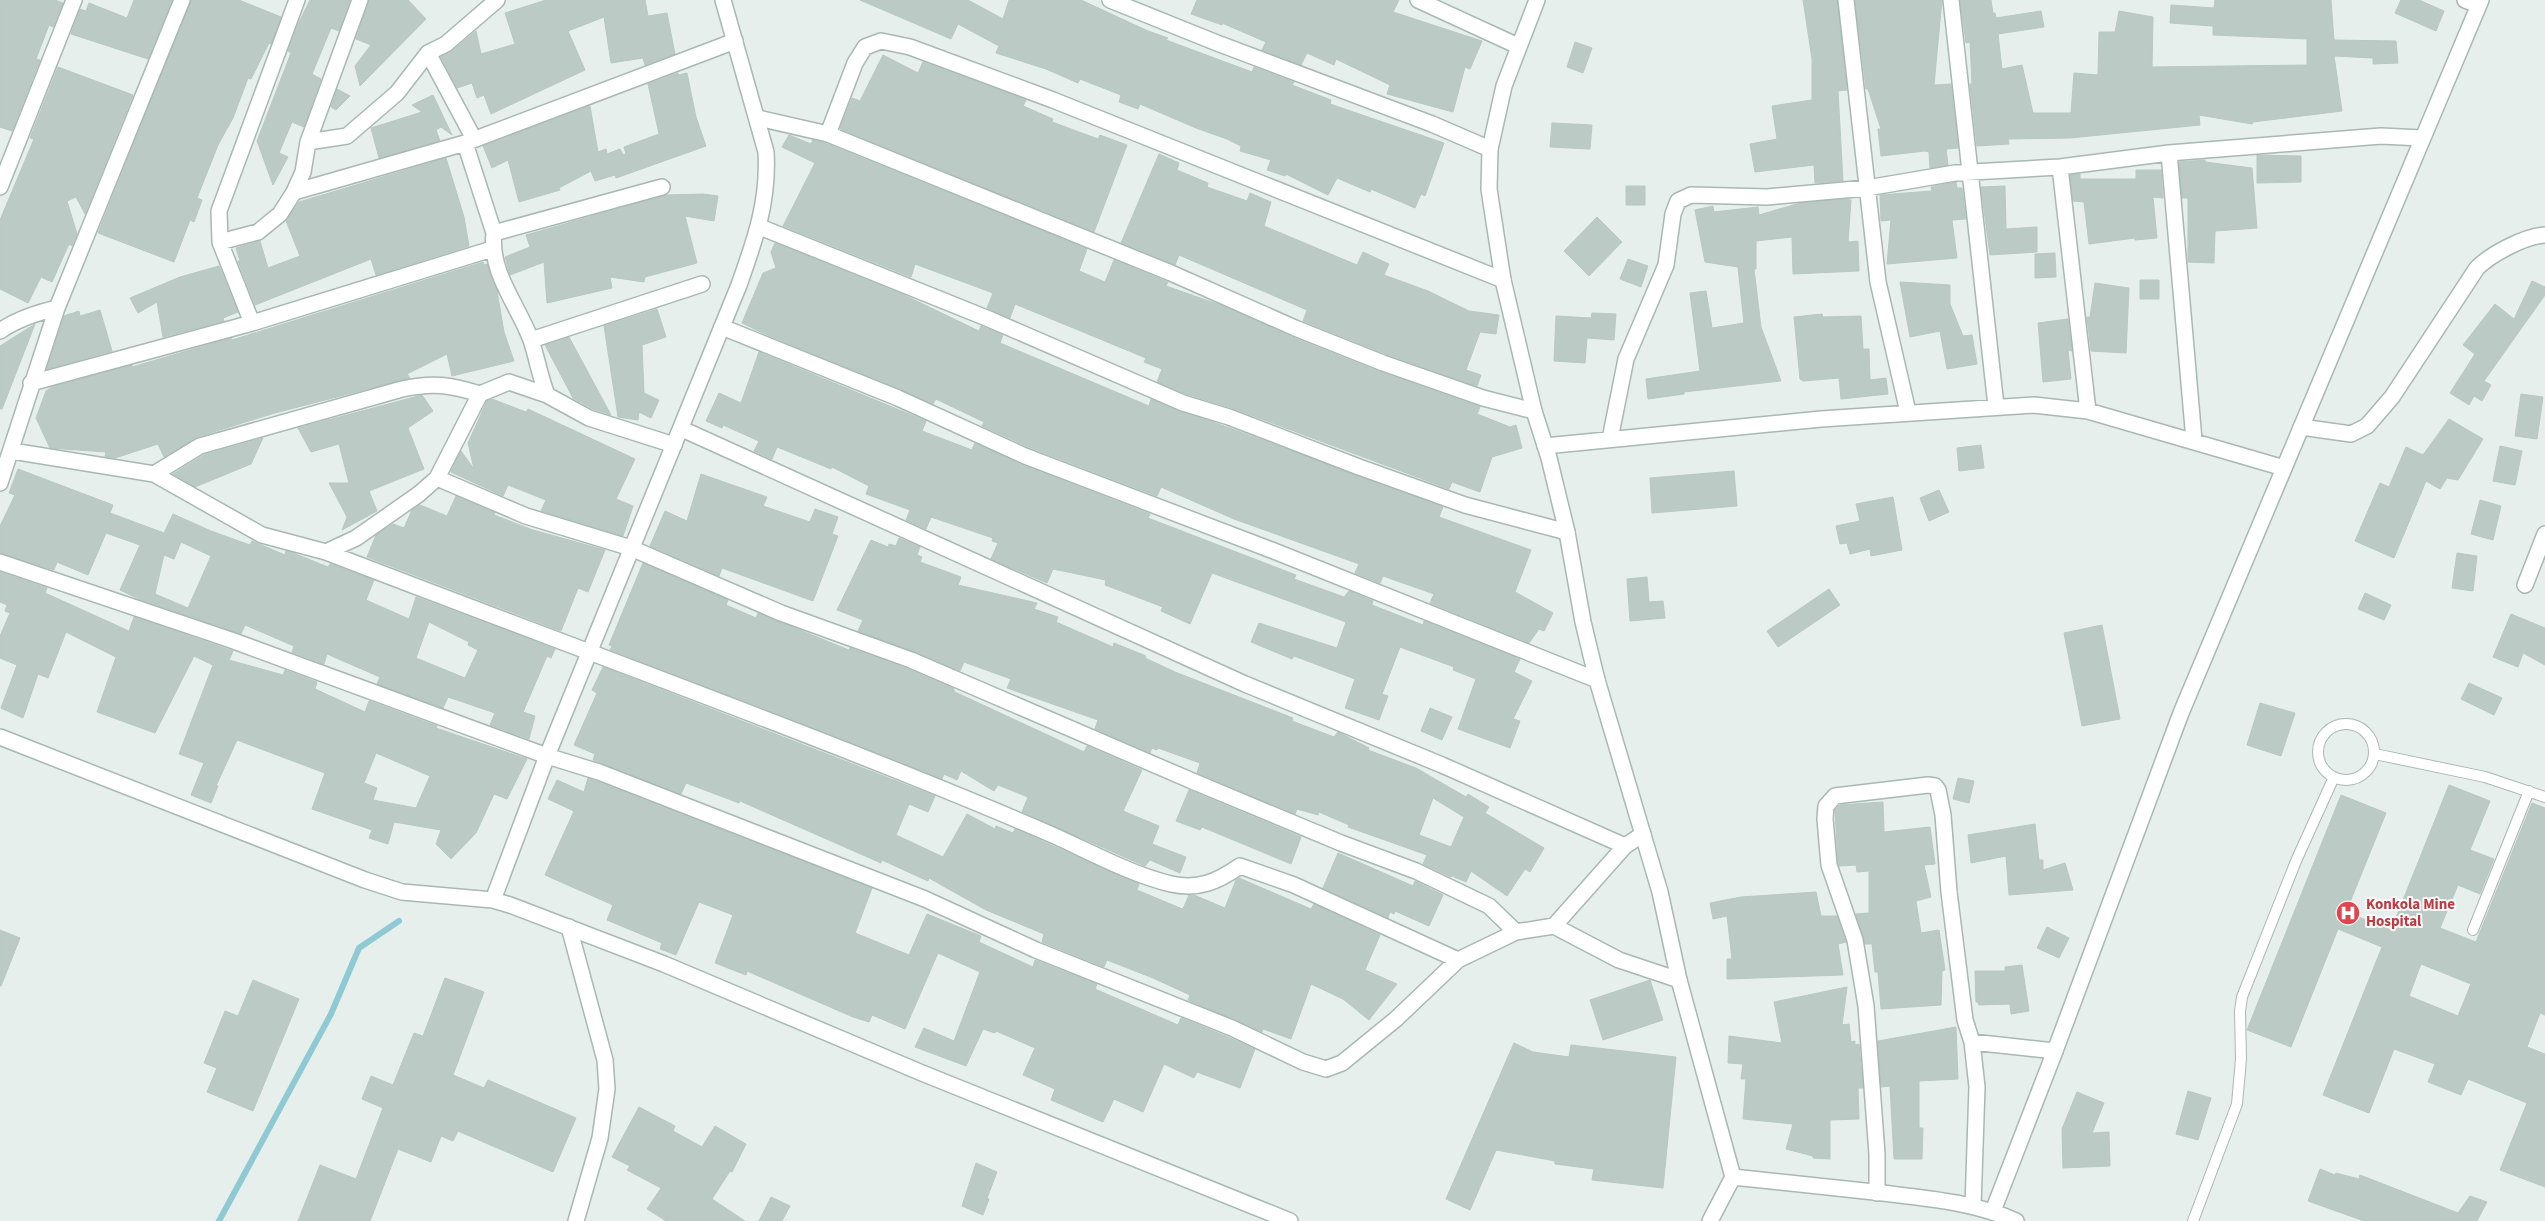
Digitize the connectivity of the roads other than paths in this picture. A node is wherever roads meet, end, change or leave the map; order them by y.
1 (74, 0) edge
2 (182, 0) edge
3 (297, 0) edge
4 (360, 0) edge
5 (497, 0) edge
6 (723, 0) edge
7 (1110, 0) edge
8 (1418, 0) edge
9 (1537, 0) edge
10 (1846, 0) edge
11 (1951, 0) edge
12 (2475, 2) edge
13 (735, 41) junction
14 (1518, 46) junction
15 (428, 53) junction
16 (758, 118) junction
17 (828, 134) junction
18 (2422, 138) junction
19 (470, 141) junction
20 (308, 142) junction
21 (1490, 149) junction
22 (2169, 152) junction
23 (2060, 167) junction
24 (1970, 172) junction
25 (662, 186) dead end
26 (0, 187) edge
27 (1866, 188) junction
28 (294, 192) junction
29 (760, 227) junction
30 (494, 233) junction
31 (2545, 235) edge
32 (220, 242) junction
33 (492, 249) junction
34 (1503, 280) junction
35 (702, 284) dead end
36 (57, 308) junction
37 (252, 323) junction
38 (722, 327) junction
39 (0, 331) edge
40 (531, 340) junction
41 (31, 383) junction
42 (480, 394) junction
43 (546, 396) junction
44 (1996, 406) junction
45 (1534, 411) junction
46 (2088, 411) junction
47 (1908, 412) junction
48 (2301, 427) junction
49 (682, 428) junction
50 (1610, 439) junction
51 (2194, 440) junction
52 (674, 445) junction
53 (1545, 446) junction
54 (12, 451) junction
55 (2284, 468) junction
56 (154, 474) junction
57 (437, 478) junction
58 (0, 483) edge
59 (1568, 532) junction
60 (2545, 534) edge
61 (631, 548) junction
62 (326, 552) junction
63 (0, 562) edge
64 (2525, 586) dead end
65 (590, 654) junction
66 (1597, 680) junction
67 (0, 737) edge
68 (2375, 754) junction
69 (547, 756) junction
70 (2334, 777) junction
71 (2529, 791) junction
72 (2545, 796) edge
73 (1644, 834) junction
74 (1625, 846) junction
75 (493, 900) junction
76 (1554, 926) junction
77 (569, 927) junction
78 (2473, 930) dead end
79 (1516, 932) junction
80 (1458, 960) junction
81 (1678, 980) junction
82 (1972, 1042) junction
83 (2055, 1051) junction
84 (1733, 1177) junction
85 (1877, 1193) junction
86 (1973, 1206) junction
87 (1990, 1216) edge
88 (576, 1221) edge
89 (1290, 1221) edge
90 (1710, 1221) edge
91 (2016, 1221) edge
92 (2193, 1221) edge

1 - 26 street
2 - 36 street
3 - 32 street
4 - 20 street
5 - 15 street
6 - 13 street
7 - 21 street
8 - 14 street
9 - 14 street
10 - 27 street
11 - 24 street
12 - 18 street
13 - 16 street
13 - 19 street
14 - 21 street
15 - 19 street
15 - 20 street
16 - 17 street
16 - 29 street
17 - 34 street
17 - 45 street
18 - 22 street
18 - 48 street
19 - 28 street
19 - 30 street
20 - 28 street
21 - 34 street
22 - 23 street
22 - 51 street
23 - 24 street
23 - 46 street
24 - 27 street
24 - 44 street
25 - 30 street
27 - 47 street
27 - 50 street
28 - 32 street
29 - 38 street
29 - 59 street
30 - 33 street
31 - 48 street
32 - 37 street
33 - 37 street
33 - 40 street
34 - 45 street
35 - 40 street
36 - 39 street
36 - 41 street
37 - 41 street
38 - 49 street
38 - 66 street
40 - 43 street
41 - 54 street
42 - 43 street
42 - 56 street
42 - 57 street
43 - 52 street
44 - 46 street
44 - 47 street
45 - 53 street
46 - 51 street
47 - 50 street
48 - 55 street
49 - 52 street
49 - 74 street
50 - 53 street
51 - 55 street
52 - 61 street
53 - 59 street
54 - 56 street
54 - 58 street
55 - 83 street
56 - 62 street
57 - 61 street
57 - 62 street
59 - 66 street
60 - 64 street
61 - 65 street
61 - 79 street
62 - 65 street
63 - 69 street
65 - 69 street
65 - 80 street
66 - 73 street
67 - 75 street
68 - 70 lane
68 - 70 lane
68 - 71 lane
69 - 75 street
69 - 80 street
70 - 92 lane
71 - 72 lane
71 - 78 lane
73 - 74 street
73 - 81 street
74 - 76 street
75 - 77 street
76 - 79 street
76 - 81 street
77 - 88 street
77 - 89 street
79 - 80 street
81 - 84 street
82 - 83 street
82 - 85 street
82 - 86 street
83 - 87 street
84 - 85 street
84 - 90 street
85 - 86 street
86 - 87 street
87 - 91 street

